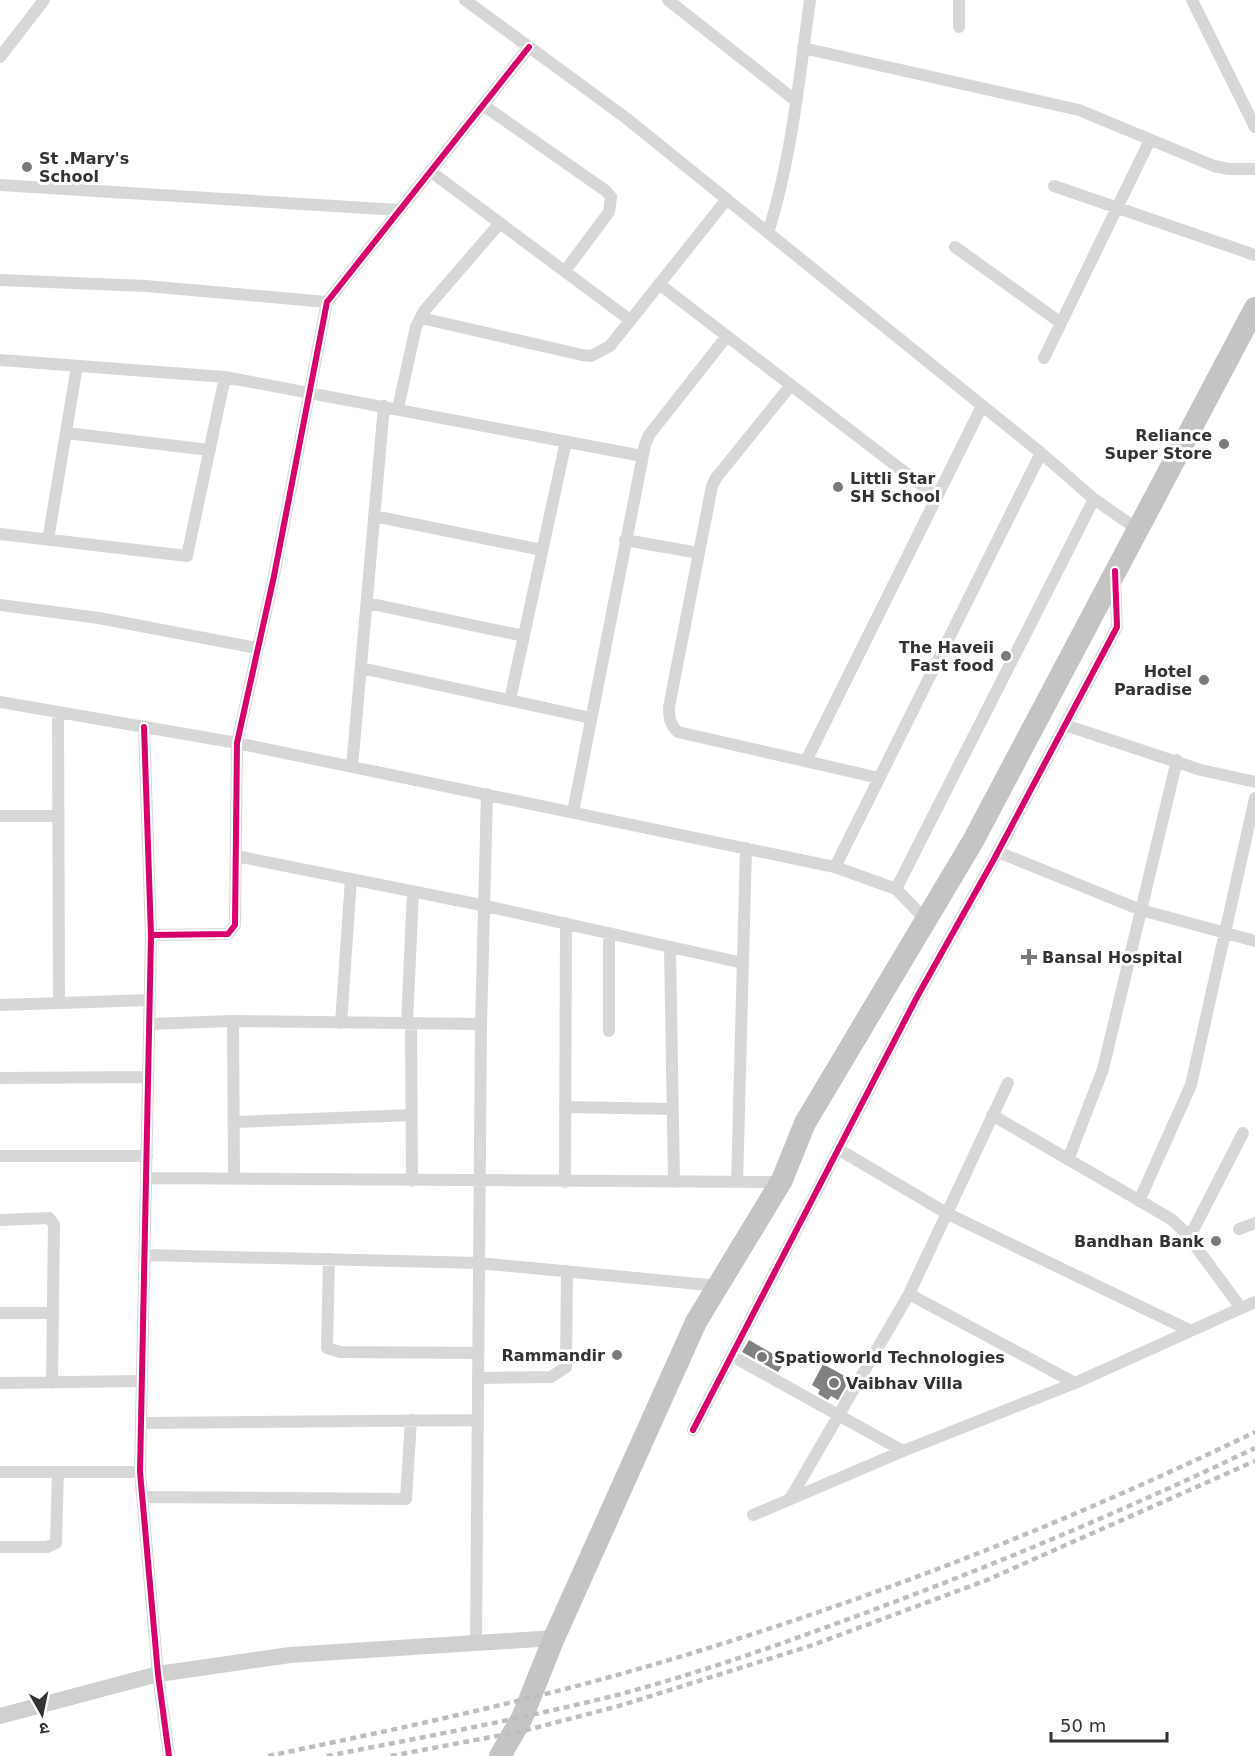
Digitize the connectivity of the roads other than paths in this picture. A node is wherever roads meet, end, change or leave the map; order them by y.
1 (44, 0) edge
2 (465, 0) edge
3 (668, 0) edge
4 (810, 0) edge
5 (958, 0) edge
6 (1192, 0) edge
7 (959, 27) dead end
8 (529, 47) junction
9 (803, 48) junction
10 (0, 57) edge
11 (796, 101) junction
12 (483, 105) junction
13 (1255, 127) edge
14 (1150, 140) junction
15 (1255, 169) edge
16 (430, 171) junction
17 (0, 185) edge
18 (1054, 186) dead end
19 (727, 200) junction
20 (1117, 208) junction
21 (399, 210) junction
22 (500, 223) junction
23 (768, 233) junction
24 (955, 247) dead end
25 (1255, 255) edge
26 (565, 271) junction
27 (0, 280) edge
28 (659, 284) junction
29 (327, 302) junction
30 (1253, 316) edge
31 (421, 318) junction
32 (630, 320) junction
33 (1061, 323) junction
34 (727, 336) junction
35 (1044, 358) dead end
36 (0, 360) edge
37 (77, 366) junction
38 (225, 377) junction
39 (791, 385) junction
40 (310, 391) junction
41 (384, 406) junction
42 (982, 406) junction
43 (398, 408) junction
44 (66, 433) junction
45 (566, 441) junction
46 (210, 450) junction
47 (1041, 453) junction
48 (642, 456) junction
49 (937, 497) junction
50 (1094, 499) junction
51 (374, 516) junction
52 (1137, 530) junction
53 (0, 534) edge
54 (48, 540) junction
55 (625, 540) junction
56 (542, 550) junction
57 (699, 553) junction
58 (1115, 571) junction
59 (367, 603) junction
60 (0, 605) edge
61 (524, 636) junction
62 (257, 648) junction
63 (361, 668) junction
64 (510, 700) junction
65 (0, 702) edge
66 (58, 712) junction
67 (591, 718) junction
68 (1065, 725) junction
69 (144, 727) junction
70 (237, 743) junction
71 (1177, 760) junction
72 (806, 761) junction
73 (352, 767) junction
74 (879, 778) junction
75 (1255, 782) edge
76 (487, 794) junction
77 (1255, 798) edge
78 (573, 812) junction
79 (0, 816) edge
80 (58, 816) junction
81 (746, 848) junction
82 (998, 852) junction
83 (236, 856) junction
84 (835, 867) junction
85 (351, 879) junction
86 (896, 889) junction
87 (413, 891) junction
88 (486, 906) junction
89 (1141, 910) junction
90 (926, 920) junction
91 (566, 924) junction
92 (609, 933) junction
93 (1225, 933) junction
94 (151, 935) junction
95 (1255, 941) edge
96 (670, 947) junction
97 (743, 963) junction
98 (149, 1000) junction
99 (60, 1003) junction
100 (0, 1005) edge
101 (233, 1021) junction
102 (341, 1023) junction
103 (409, 1023) junction
104 (149, 1024) junction
105 (481, 1024) junction
106 (609, 1031) dead end
107 (148, 1077) junction
108 (0, 1078) edge
109 (1008, 1083) dead end
110 (565, 1107) junction
111 (673, 1109) junction
112 (412, 1114) junction
113 (992, 1115) junction
114 (234, 1122) junction
115 (1243, 1133) dead end
116 (838, 1149) junction
117 (0, 1156) edge
118 (147, 1156) junction
119 (1068, 1160) junction
120 (146, 1179) junction
121 (234, 1179) junction
122 (412, 1181) junction
123 (479, 1182) junction
124 (565, 1182) junction
125 (674, 1182) junction
126 (737, 1182) junction
127 (771, 1182) dead end
128 (1139, 1201) junction
129 (948, 1214) junction
130 (0, 1220) edge
131 (1255, 1223) edge
132 (1239, 1228) dead end
133 (1189, 1238) junction
134 (145, 1255) junction
135 (328, 1259) junction
136 (479, 1263) junction
137 (567, 1271) junction
138 (719, 1286) junction
139 (909, 1294) junction
140 (1255, 1302) edge
141 (1241, 1308) junction
142 (0, 1313) edge
143 (53, 1313) junction
144 (1189, 1330) junction
145 (478, 1353) junction
146 (732, 1356) junction
147 (478, 1378) junction
148 (142, 1381) junction
149 (0, 1383) edge
150 (52, 1383) junction
151 (1075, 1383) junction
152 (839, 1416) junction
153 (411, 1420) junction
154 (478, 1420) junction
155 (141, 1423) junction
156 (693, 1430) dead end
157 (903, 1451) junction
158 (58, 1472) junction
159 (140, 1472) junction
160 (0, 1473) edge
161 (143, 1497) junction
162 (790, 1499) junction
163 (753, 1515) dead end
164 (0, 1547) edge
165 (554, 1638) junction
166 (476, 1643) junction
167 (158, 1674) junction
168 (0, 1716) edge
169 (169, 1756) edge
170 (500, 1756) edge

1 - 10 street
2 - 8 street
3 - 11 street
4 - 9 street
5 - 7 street
6 - 13 street
8 - 12 street
8 - 19 street
9 - 11 street
9 - 14 street
11 - 23 street
12 - 16 street
12 - 26 street
14 - 15 street
14 - 20 street
16 - 21 street
16 - 22 street
17 - 21 street
18 - 20 street
19 - 23 street
19 - 28 street
20 - 25 street
20 - 33 street
21 - 29 street
22 - 26 street
22 - 31 street
23 - 42 street
24 - 33 street
26 - 32 street
27 - 29 street
28 - 32 street
28 - 34 street
29 - 40 street
30 - 52 highway
31 - 32 street
31 - 43 street
33 - 35 street
34 - 39 street
34 - 48 street
36 - 37 street
37 - 38 street
37 - 44 street
38 - 40 street
38 - 46 street
39 - 49 street
39 - 57 street
40 - 41 street
40 - 62 street
41 - 43 street
41 - 51 street
42 - 47 street
42 - 49 street
43 - 45 street
44 - 46 street
44 - 54 street
45 - 48 street
45 - 56 street
46 - 54 street
47 - 50 street
47 - 74 street
48 - 55 street
49 - 72 street
50 - 52 street
50 - 86 street
51 - 56 street
51 - 59 street
52 - 58 highway
53 - 54 street
55 - 57 street
55 - 67 street
56 - 61 street
57 - 72 street
58 - 68 street
58 - 90 highway
59 - 61 street
59 - 63 street
60 - 62 street
61 - 64 street
62 - 70 street
63 - 64 street
63 - 73 street
64 - 67 street
65 - 66 street
66 - 69 street
66 - 80 street
67 - 78 street
68 - 71 street
68 - 82 street
69 - 70 street
69 - 94 street
70 - 73 street
70 - 83 street
71 - 75 street
71 - 89 street
72 - 74 street
73 - 76 street
74 - 84 street
76 - 78 street
76 - 88 street
77 - 93 street
78 - 81 street
79 - 80 street
80 - 99 street
81 - 84 street
81 - 97 street
82 - 89 street
82 - 116 street
83 - 85 street
83 - 94 street
84 - 86 street
85 - 87 street
85 - 102 street
86 - 90 street
87 - 88 street
87 - 103 street
88 - 91 street
88 - 105 street
89 - 93 street
89 - 119 street
90 - 138 highway
91 - 92 street
91 - 110 street
92 - 96 street
92 - 106 street
93 - 95 street
93 - 128 street
94 - 98 street
96 - 97 street
96 - 111 street
97 - 126 street
98 - 99 street
98 - 104 street
99 - 100 street
101 - 102 street
101 - 104 street
101 - 114 street
102 - 103 street
103 - 105 street
103 - 112 street
104 - 107 street
105 - 123 street
107 - 108 street
107 - 118 street
109 - 113 street
110 - 111 street
110 - 124 street
111 - 125 street
112 - 114 street
112 - 122 street
113 - 119 street
113 - 129 street
114 - 121 street
115 - 133 street
116 - 129 street
116 - 146 street
117 - 118 street
118 - 120 street
119 - 128 street
120 - 121 street
120 - 134 street
121 - 122 street
122 - 123 street
123 - 124 street
123 - 136 street
124 - 125 street
125 - 126 street
126 - 127 street
128 - 133 street
129 - 139 street
129 - 144 street
130 - 143 street
131 - 132 street
133 - 141 street
134 - 135 street
134 - 148 street
135 - 136 street
135 - 145 street
136 - 137 street
136 - 145 street
137 - 138 street
137 - 147 street
138 - 165 highway
139 - 151 street
139 - 152 street
140 - 141 street
141 - 144 street
142 - 143 street
143 - 150 street
144 - 151 street
145 - 147 street
146 - 152 street
146 - 156 street
147 - 154 street
148 - 150 street
148 - 155 street
149 - 150 street
151 - 157 street
152 - 157 street
152 - 162 street
153 - 154 street
153 - 155 street
153 - 161 street
154 - 166 street
155 - 159 street
157 - 162 street
158 - 159 street
158 - 160 street
158 - 164 street
159 - 161 street
161 - 167 street
162 - 163 street
165 - 166 main road
165 - 170 highway
166 - 167 main road
167 - 168 main road
167 - 169 street

